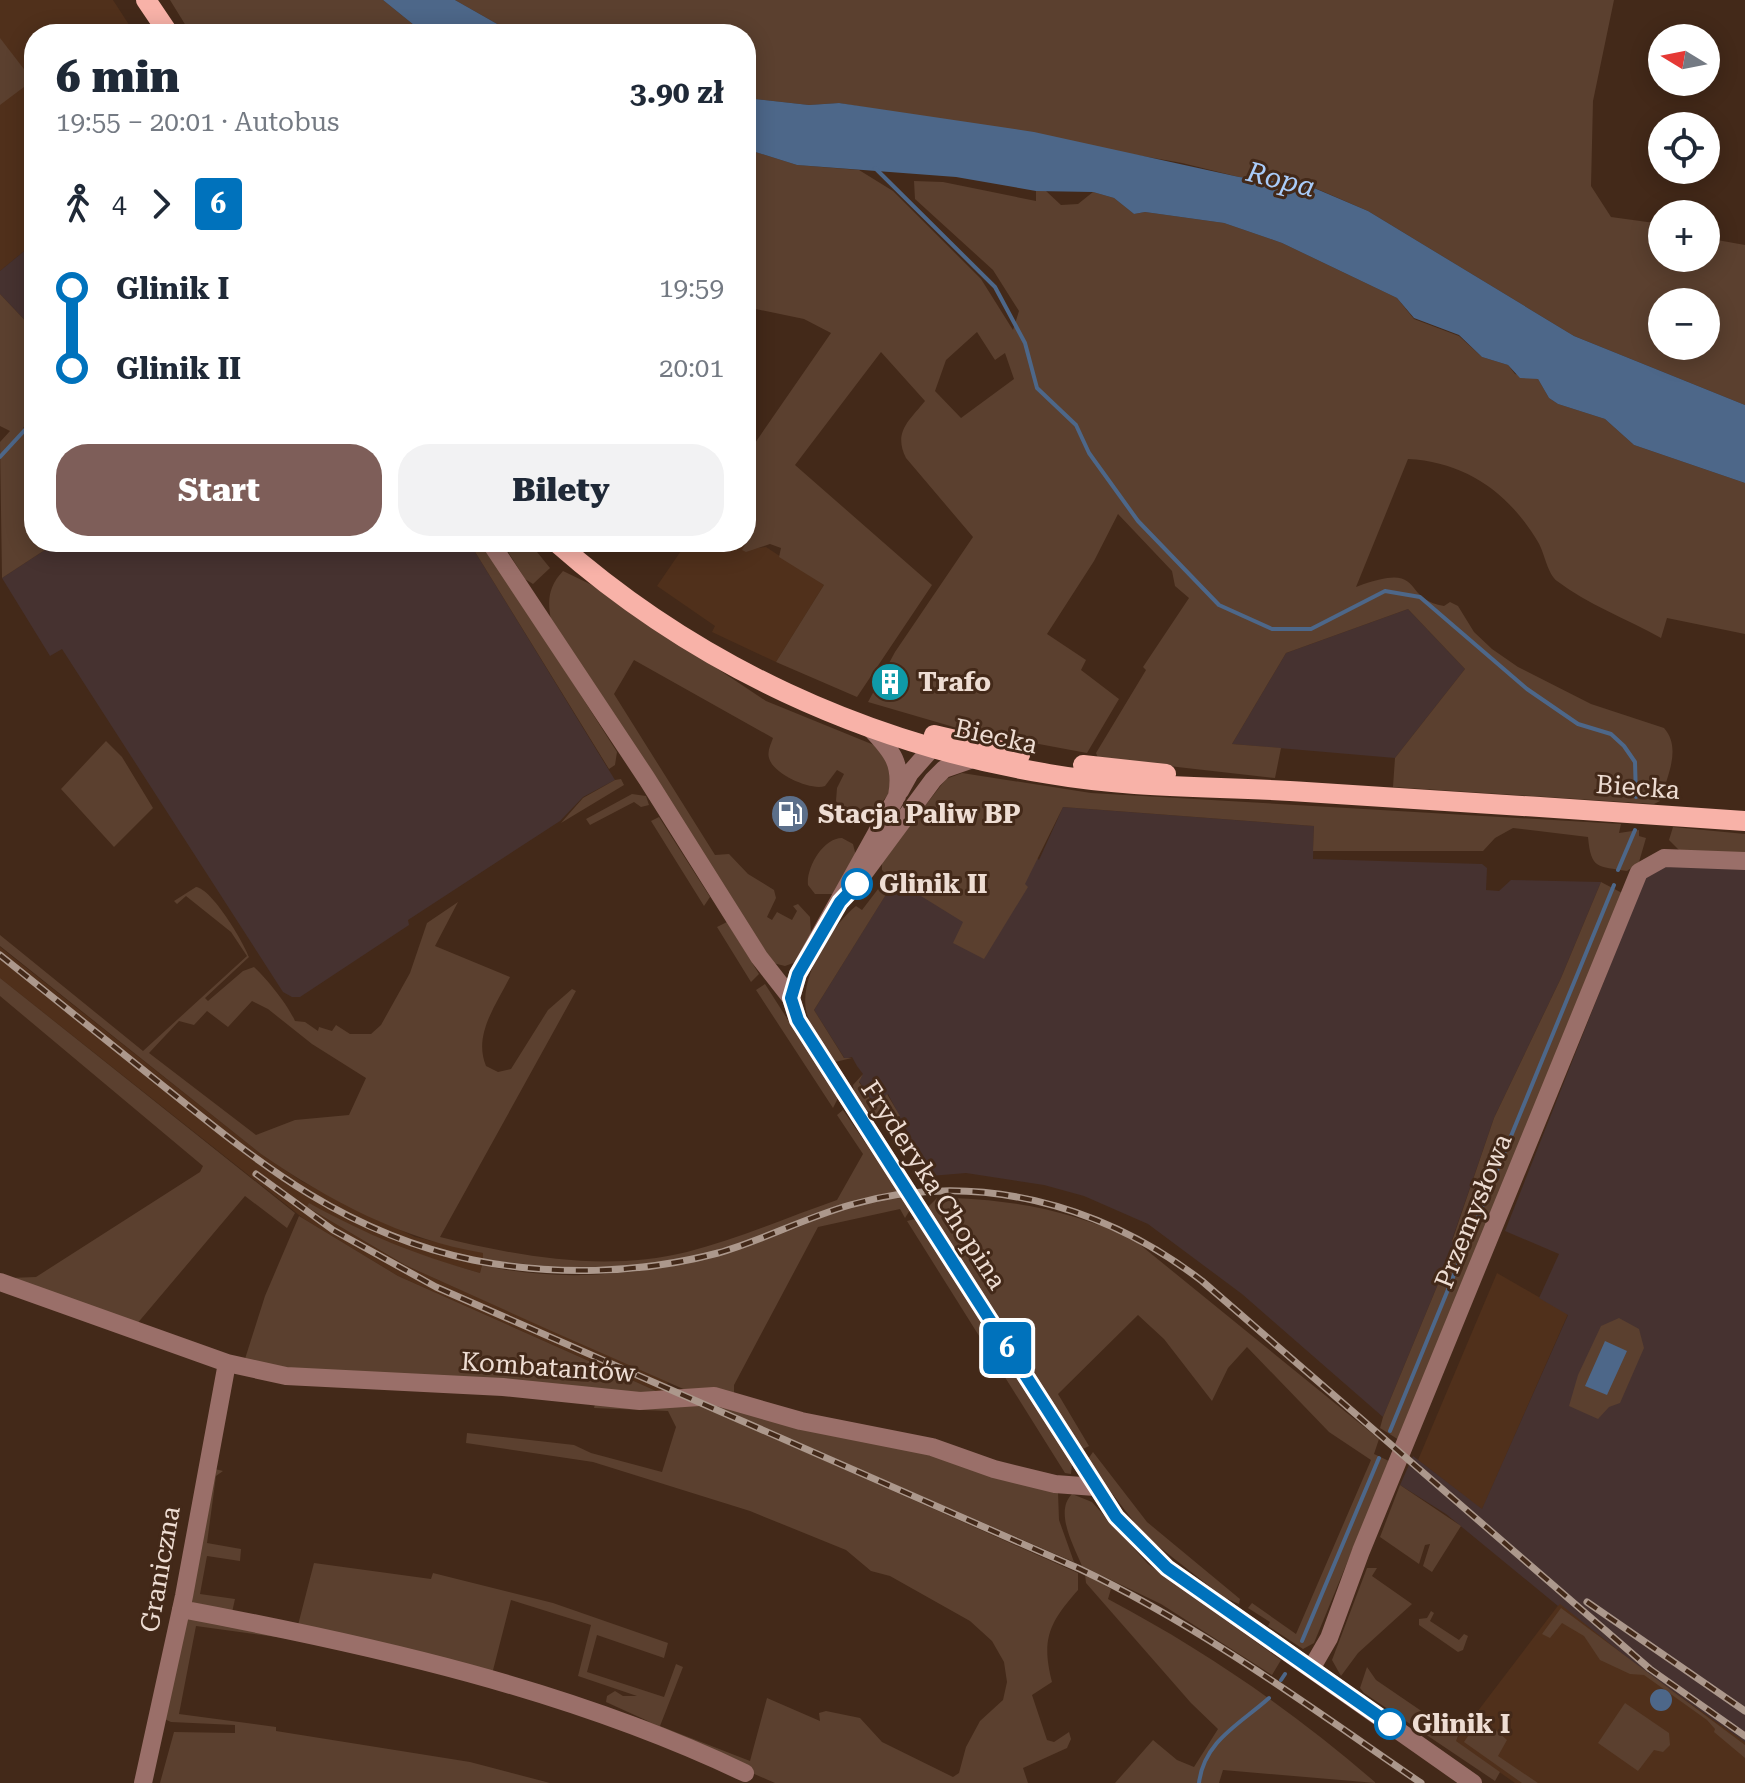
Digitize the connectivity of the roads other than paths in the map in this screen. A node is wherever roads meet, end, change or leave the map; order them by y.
1 (146, 0) edge
2 (162, 24) edge
3 (497, 552) edge
4 (569, 552) edge
5 (713, 653) junction
6 (871, 729) junction
7 (931, 739) junction
8 (973, 759) junction
9 (933, 780) junction
10 (1288, 790) junction
11 (897, 796) junction
12 (1745, 821) edge
13 (1745, 861) edge
14 (840, 902) junction
15 (791, 998) junction
16 (0, 1282) edge
17 (227, 1363) junction
18 (1095, 1487) junction
19 (181, 1609) junction
20 (1311, 1669) junction
21 (745, 1773) dead end
22 (143, 1783) edge
23 (1473, 1783) edge

1 - 2 main road
3 - 15 street, Fryderyka Chopina
4 - 5 main road, Biecka
5 - 6 main road, Biecka
5 - 7 main road, Biecka
6 - 7 main road, Biecka
6 - 11 street
7 - 8 main road, Biecka
7 - 9 street
7 - 10 main road, Biecka
7 - 11 street
8 - 9 street
8 - 10 main road, Biecka
9 - 14 street
10 - 12 main road, Biecka
11 - 14 street
13 - 20 street, Przemysłowa
14 - 15 street
15 - 18 street, Fryderyka Chopina
16 - 17 street, Kombatantów
17 - 18 street, Kombatantów
17 - 19 street, Graniczna
18 - 20 street, Fryderyka Chopina
19 - 21 street
19 - 22 street, Graniczna
20 - 23 street, Fryderyka Chopina

